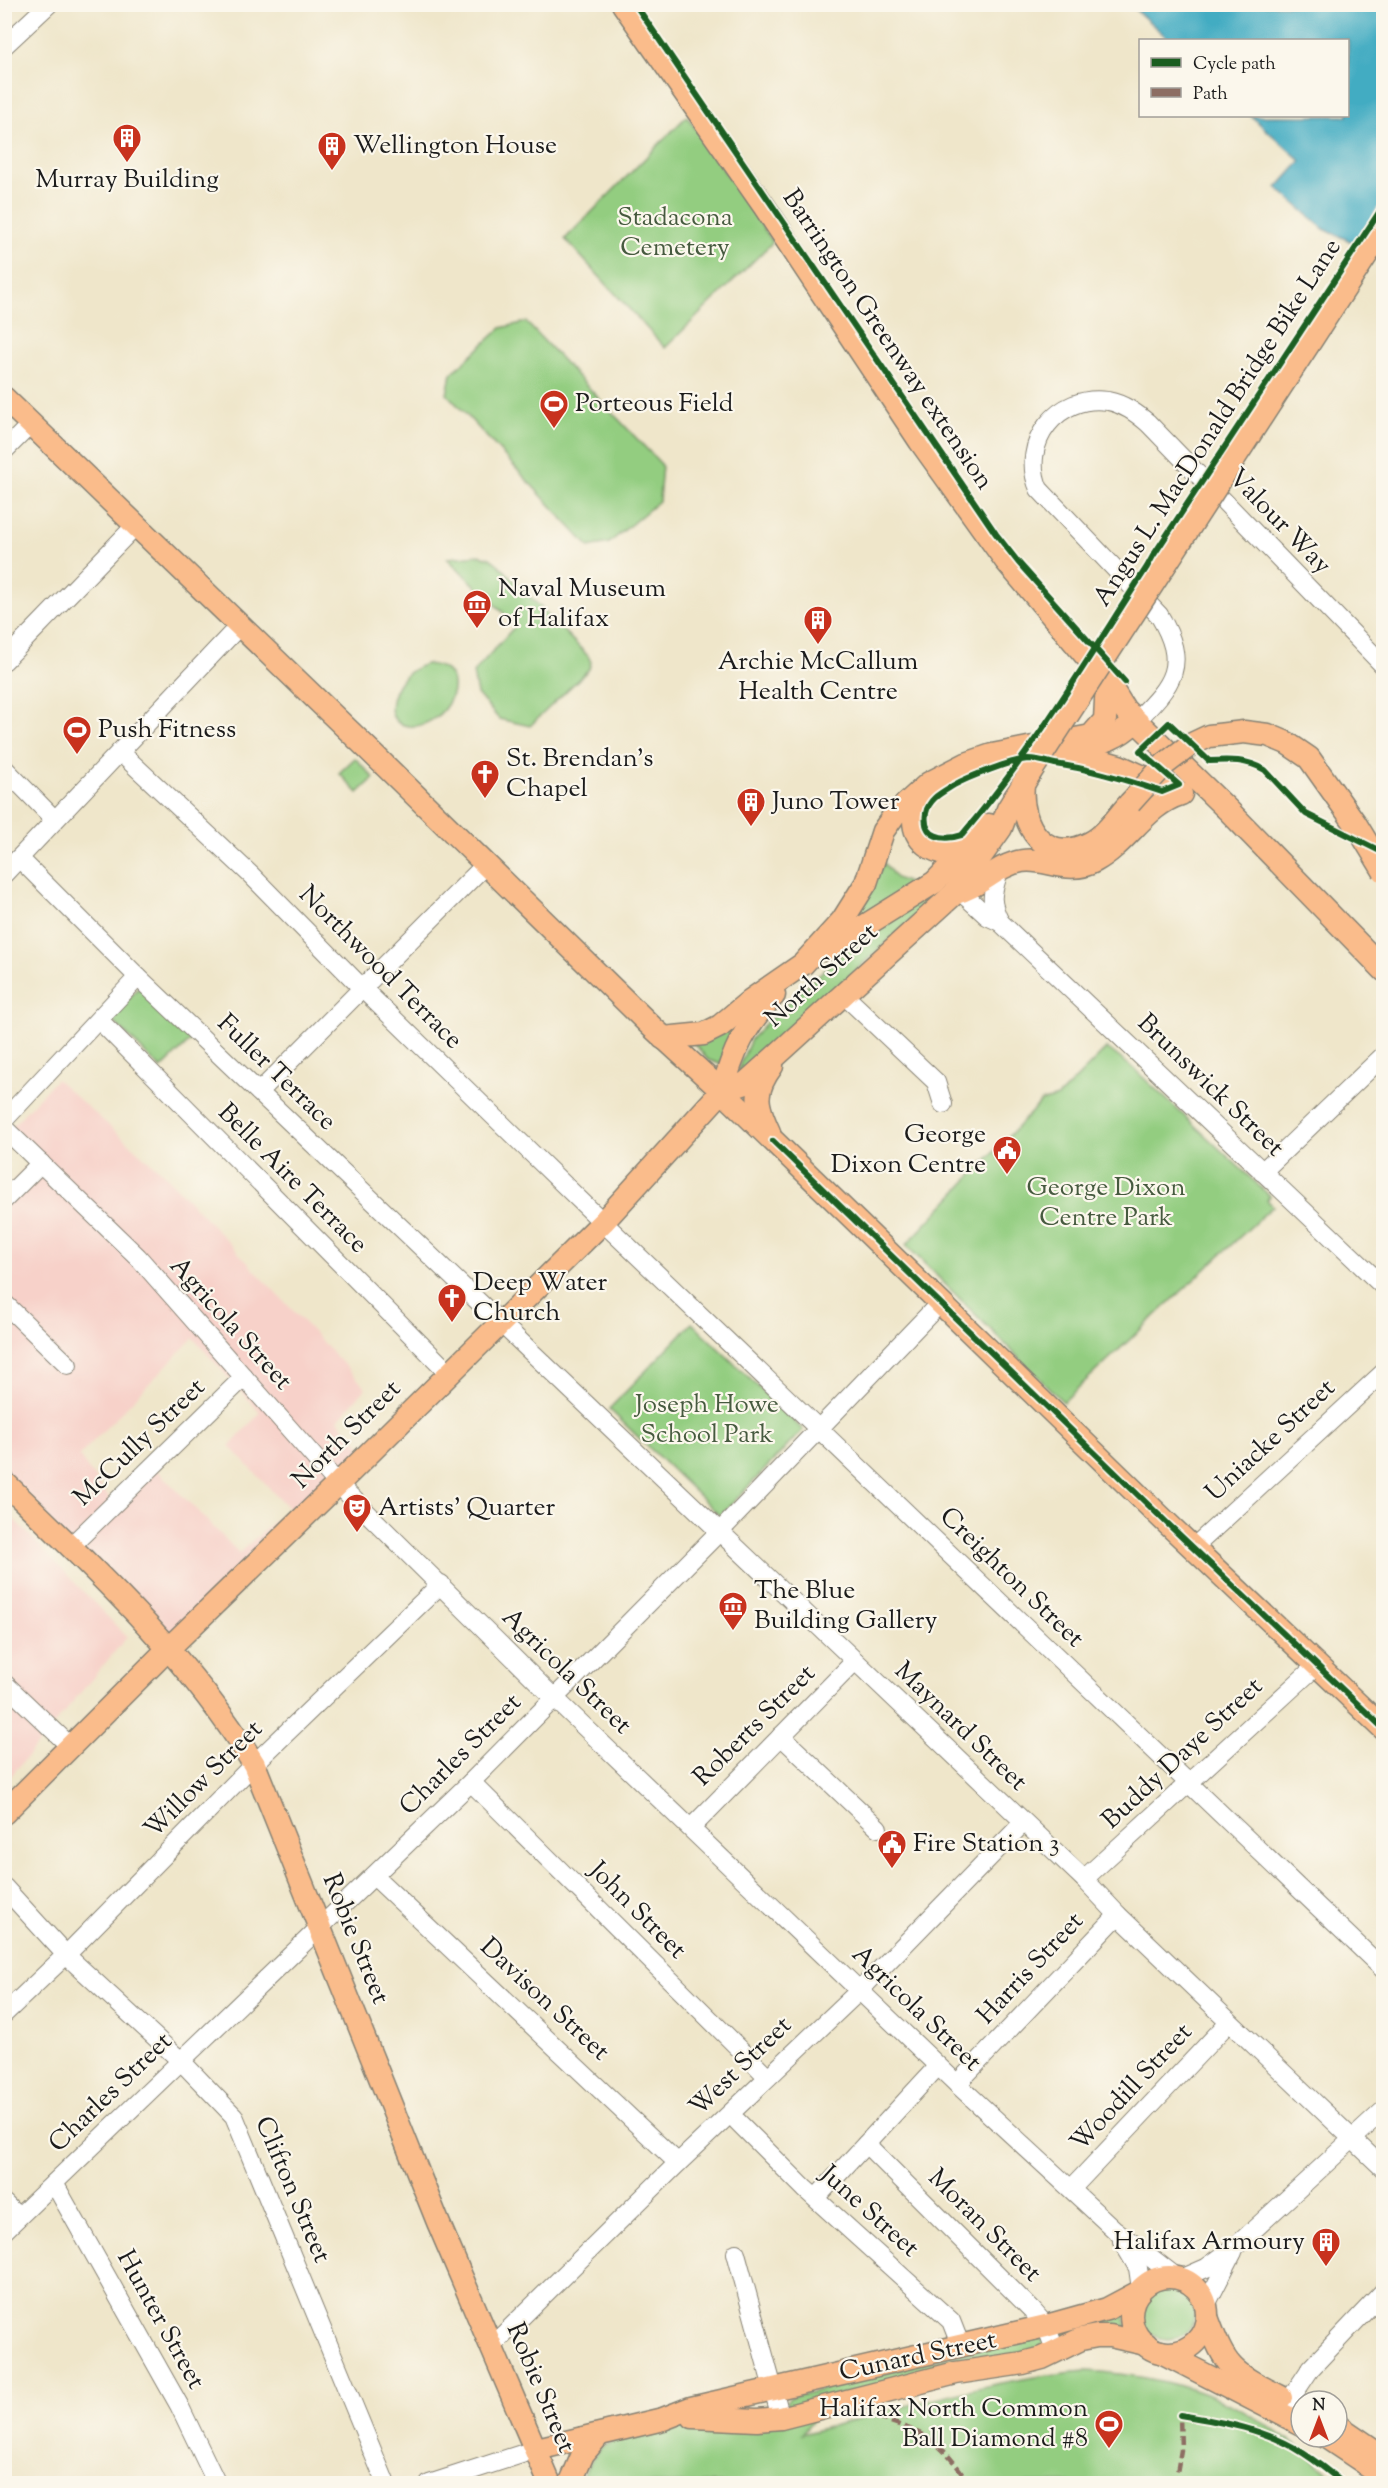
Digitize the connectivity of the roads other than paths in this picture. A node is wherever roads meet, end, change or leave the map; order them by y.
1 (49, 4) edge
2 (623, 4) edge
3 (4, 46) edge
4 (1383, 228) edge
5 (4, 398) edge
6 (31, 424) junction
7 (4, 451) edge
8 (135, 526) junction
9 (240, 625) junction
10 (4, 661) edge
11 (1383, 666) edge
12 (1107, 681) junction
13 (1136, 721) junction
14 (1042, 745) junction
15 (120, 752) junction
16 (4, 768) edge
17 (1027, 779) junction
18 (929, 783) junction
19 (1181, 794) junction
20 (1008, 808) junction
21 (1228, 810) junction
22 (55, 820) junction
23 (971, 846) junction
24 (20, 858) junction
25 (485, 865) junction
26 (999, 871) junction
27 (1383, 871) edge
28 (4, 874) edge
29 (950, 889) junction
30 (1000, 922) junction
31 (803, 964) junction
32 (1383, 970) edge
33 (138, 977) junction
34 (362, 987) junction
35 (844, 995) junction
36 (99, 1020) junction
37 (663, 1038) junction
38 (786, 1048) junction
39 (1383, 1055) edge
40 (722, 1091) junction
41 (259, 1092) junction
42 (943, 1104) dead end
43 (4, 1120) edge
44 (4, 1128) edge
45 (773, 1141) junction
46 (41, 1163) junction
47 (1262, 1172) junction
48 (4, 1200) edge
49 (603, 1222) junction
50 (1383, 1287) edge
51 (4, 1303) edge
52 (940, 1303) junction
53 (499, 1324) junction
54 (68, 1365) dead end
55 (1383, 1372) edge
56 (450, 1374) junction
57 (244, 1377) junction
58 (819, 1429) junction
59 (4, 1482) edge
60 (338, 1484) junction
61 (720, 1531) junction
62 (72, 1545) junction
63 (1193, 1548) junction
64 (441, 1584) junction
65 (169, 1648) junction
66 (855, 1661) junction
67 (1316, 1666) junction
68 (4, 1683) edge
69 (555, 1698) junction
70 (1383, 1729) edge
71 (781, 1736) junction
72 (71, 1747) junction
73 (254, 1764) junction
74 (471, 1782) junction
75 (1188, 1784) junction
76 (4, 1813) edge
77 (1023, 1823) junction
78 (692, 1827) junction
79 (878, 1828) dead end
80 (374, 1876) junction
81 (1084, 1879) junction
82 (4, 1887) edge
83 (1118, 1915) junction
84 (319, 1926) junction
85 (66, 1955) junction
86 (1383, 1970) edge
87 (859, 1991) junction
88 (4, 2014) edge
89 (1229, 2022) junction
90 (181, 2061) junction
91 (938, 2066) junction
92 (768, 2076) junction
93 (957, 2084) junction
94 (1383, 2110) edge
95 (737, 2121) dead end
96 (1352, 2139) junction
97 (866, 2145) junction
98 (678, 2163) junction
99 (1383, 2169) edge
100 (54, 2183) junction
101 (1072, 2188) junction
102 (816, 2198) junction
103 (4, 2203) edge
104 (18, 2217) junction
105 (1115, 2230) junction
106 (4, 2231) edge
107 (1235, 2247) junction
108 (736, 2253) dead end
109 (1178, 2278) junction
110 (1140, 2291) junction
111 (1383, 2291) edge
112 (1207, 2311) junction
113 (1046, 2325) junction
114 (960, 2344) junction
115 (492, 2346) junction
116 (1153, 2348) junction
117 (1056, 2352) junction
118 (1302, 2389) edge
119 (773, 2390) junction
120 (1289, 2401) edge
121 (781, 2418) junction
122 (1289, 2418) edge
123 (663, 2419) junction
124 (1349, 2433) edge
125 (598, 2436) junction
126 (537, 2449) junction
127 (1344, 2449) edge
128 (1383, 2457) edge
129 (1383, 2478) edge
130 (217, 2484) edge
131 (386, 2484) edge
132 (429, 2484) edge
133 (550, 2484) edge
134 (570, 2484) edge

1 - 3 street
2 - 12 main road
4 - 17 main road, bridge
5 - 6 main road
6 - 7 street
6 - 8 main road
8 - 9 main road
8 - 10 street
9 - 15 street
9 - 25 main road
11 - 13 street, Valour Way
12 - 13 main road
12 - 14 main road
13 - 14 main road
13 - 21 main road
14 - 18 main road
14 - 19 main road
15 - 22 street
15 - 34 street, Northwood Terrace
16 - 22 street
17 - 20 main road
17 - 27 main road, bridge
18 - 23 main road
18 - 31 main road
19 - 21 main road
19 - 26 main road
20 - 23 main road
20 - 29 main road
21 - 32 main road
22 - 24 street
23 - 29 main road
24 - 28 street
24 - 33 street, Fuller Terrace
25 - 34 street
25 - 37 main road
26 - 29 main road
26 - 30 street
29 - 30 street, Brunswick Street
29 - 31 main road, North Street
29 - 35 main road, North Street
30 - 47 street, Brunswick Street
31 - 37 main road
31 - 40 main road, North Street
33 - 36 street
33 - 41 street, Fuller Terrace
34 - 41 street
34 - 49 street, Northwood Terrace
35 - 38 main road, North Street
35 - 42 street
36 - 43 street
36 - 56 street, Belle Aire Terrace
37 - 40 main road
38 - 40 main road, North Street
38 - 45 main road
39 - 47 street
40 - 45 main road
40 - 49 main road, North Street
41 - 53 street, Fuller Terrace
44 - 46 street, Agricola Street
45 - 52 main road
46 - 48 street
46 - 57 street, Agricola Street
47 - 50 street, Brunswick Street
49 - 53 main road, North Street
49 - 58 street, Creighton Street
51 - 54 street
52 - 58 street, Charles Street
52 - 63 main road
53 - 56 main road, North Street
53 - 61 street, Maynard Street
55 - 63 street, Uniacke Street
56 - 60 main road, North Street
57 - 60 street, Agricola Street
57 - 62 street, McCully Street
58 - 61 street, Charles Street
58 - 75 street, Creighton Street
59 - 62 main road, Robie Street
60 - 64 street, Agricola Street
60 - 65 main road, North Street
61 - 66 street, Maynard Street
61 - 69 street, Charles Street
62 - 65 main road, Robie Street
63 - 67 main road
64 - 69 street, Agricola Street
64 - 73 street, Willow Street
65 - 72 main road, North Street
65 - 73 main road, Robie Street
66 - 71 street, Roberts Street
66 - 77 street, Maynard Street
67 - 70 main road
67 - 75 street, Buddy Daye Street
68 - 72 street
69 - 74 street, Charles Street
69 - 78 street, Agricola Street
71 - 78 street, Roberts Street
71 - 79 street
72 - 76 main road, North Street
73 - 84 main road, Robie Street
73 - 85 street, Willow Street
74 - 80 street, Charles Street
74 - 92 street, John Street
75 - 81 street, Buddy Daye Street
75 - 86 street, Creighton Street
77 - 81 street, Maynard Street
77 - 87 street, West Street
78 - 87 street, Agricola Street
80 - 84 street, Charles Street
80 - 98 street, Davison Street
81 - 83 street, Maynard Street
82 - 85 street, Clifton Street
83 - 89 street, Maynard Street
83 - 93 street, Harris Street
84 - 90 street, Charles Street
84 - 115 main road, Robie Street
85 - 88 street, Willow Street
85 - 90 street, Clifton Street
87 - 91 street, Agricola Street
87 - 92 street, West Street
89 - 96 street, Maynard Street
89 - 101 street, Woodill Street
90 - 100 street, Charles Street
90 - 131 street, Clifton Street
91 - 93 street, Agricola Street
91 - 97 street
92 - 98 street, West Street
93 - 101 street, Agricola Street
94 - 96 street
95 - 102 street, June Street
96 - 99 street, Maynard Street
96 - 107 street
97 - 102 street
97 - 113 street, Moran Street
98 - 115 street, West Street
100 - 104 street, Charles Street
100 - 130 street, Hunter Street
101 - 105 street, Agricola Street
102 - 114 street, June Street
103 - 104 street
104 - 106 street, Charles Street
105 - 109 street, Agricola Street
105 - 110 street, Agricola Street
107 - 109 street
107 - 112 street
108 - 119 street
109 - 110 main road
109 - 112 main road
110 - 113 main road, Cunard Street
110 - 116 main road
111 - 118 street
112 - 116 main road
112 - 120 main road
113 - 114 main road, Cunard Street
113 - 117 street, Moran Street
114 - 119 main road, Cunard Street
115 - 126 main road, Robie Street
116 - 117 main road, Cunard Street
116 - 122 main road
117 - 121 main road, Cunard Street
119 - 121 street
119 - 123 main road, Cunard Street
121 - 123 main road, Cunard Street
123 - 125 main road, Cunard Street
124 - 128 main road
125 - 126 main road, Cunard Street
125 - 134 main road
126 - 132 street, Cunard Street
126 - 133 main road, Robie Street
127 - 129 main road

